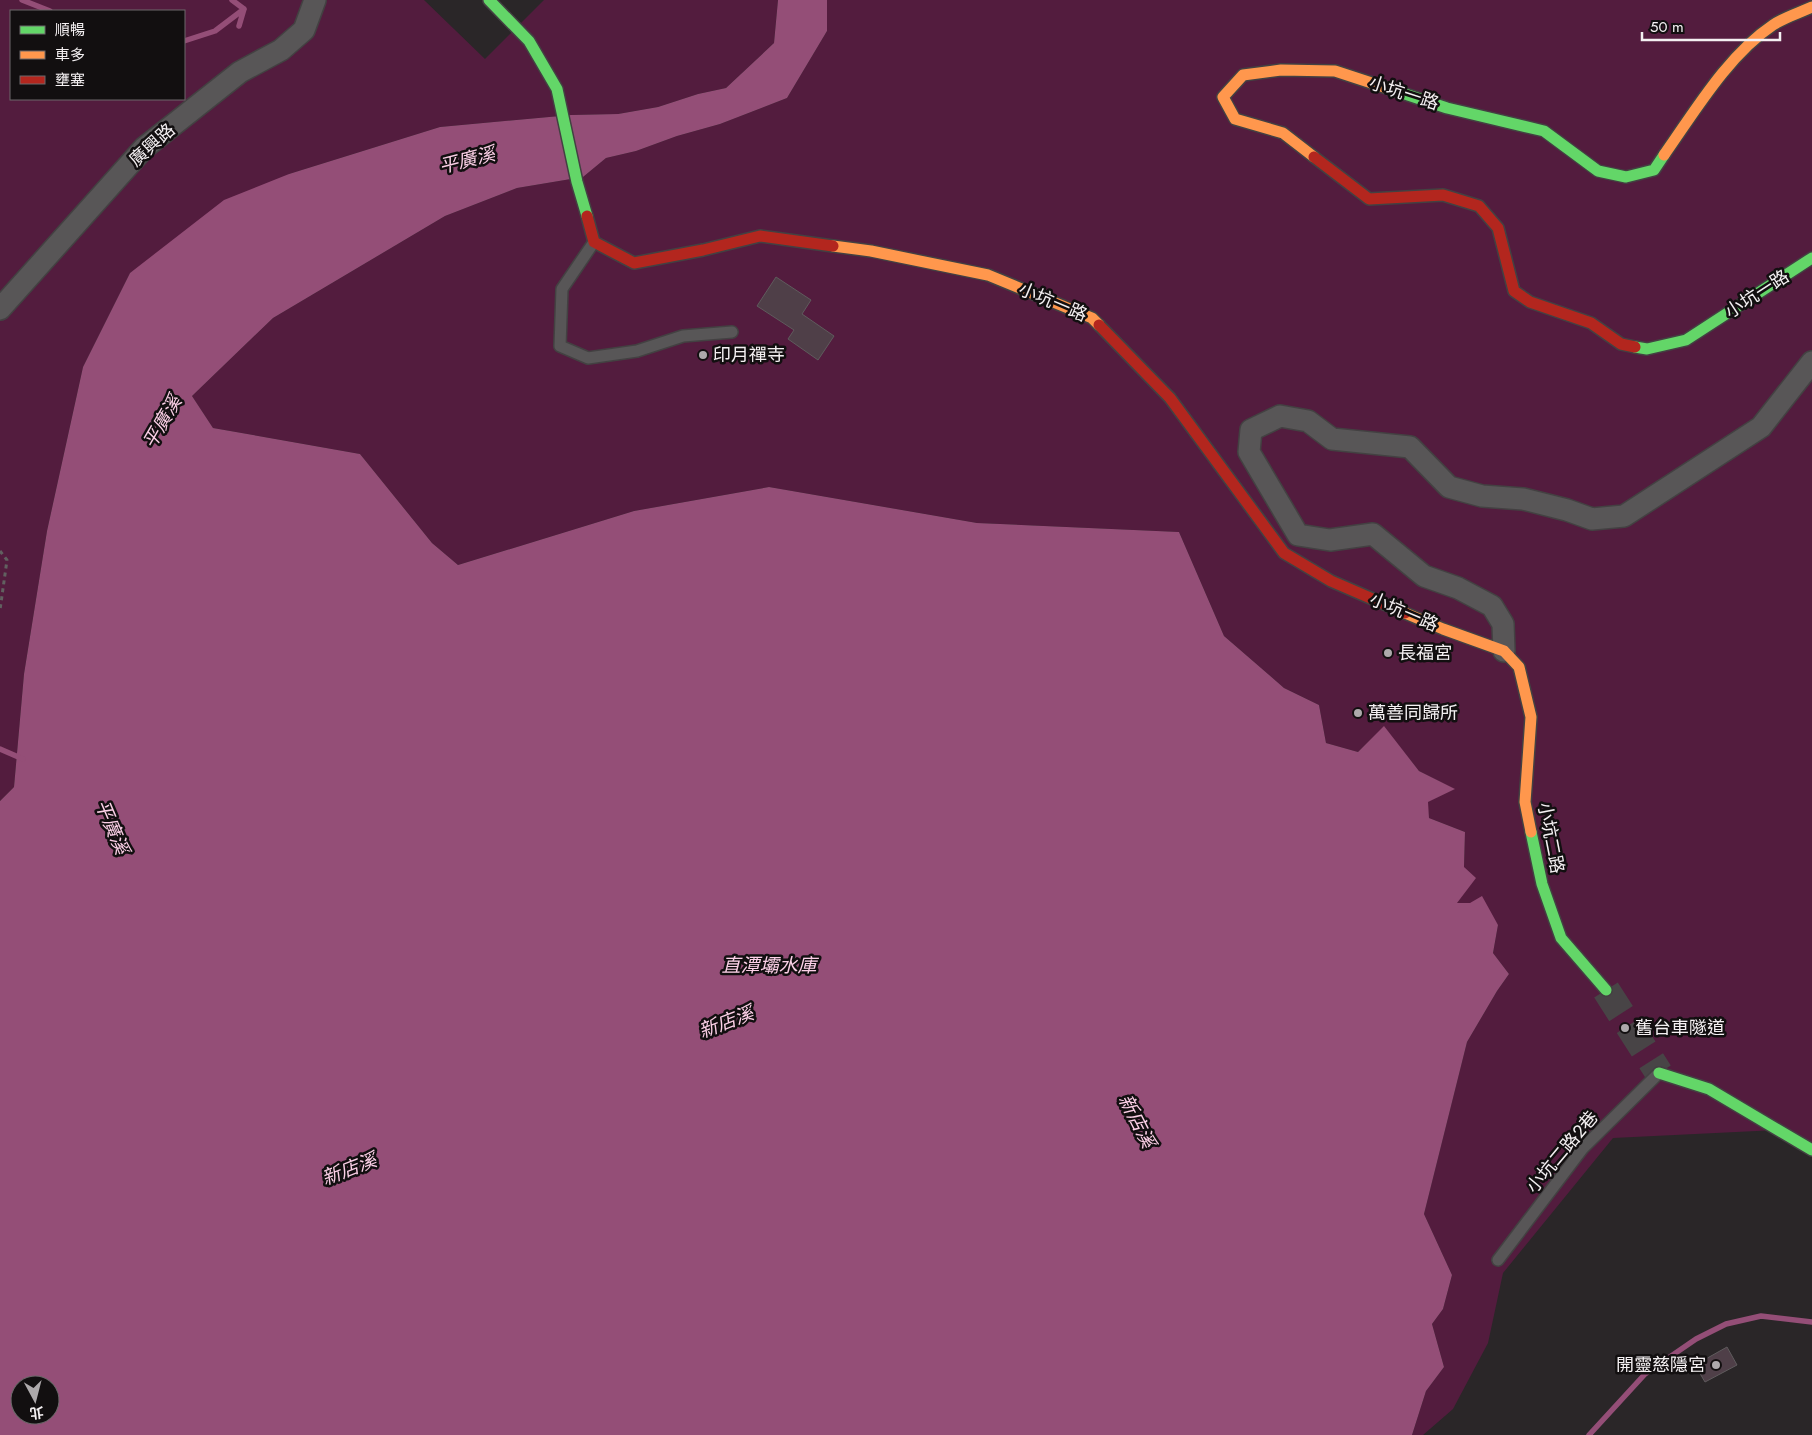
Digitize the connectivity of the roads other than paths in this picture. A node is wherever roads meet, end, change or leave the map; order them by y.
1 (315, 0) edge
2 (489, 0) edge
3 (1812, 7) edge
4 (594, 242) junction
5 (1812, 258) edge
6 (0, 309) edge
7 (732, 332) dead end
8 (1812, 362) edge
9 (1504, 651) junction
10 (1606, 990) tunnel mouth
11 (1659, 1073) joint
12 (1812, 1150) edge
13 (1498, 1260) dead end

1 - 6 street, 廣興路
2 - 4 street
3 - 5 street, 小坑一路
4 - 7 lane
4 - 9 street, 小坑一路
8 - 9 street
9 - 10 street, 小坑二路
11 - 12 street
11 - 13 lane, 小坑二路2巷

